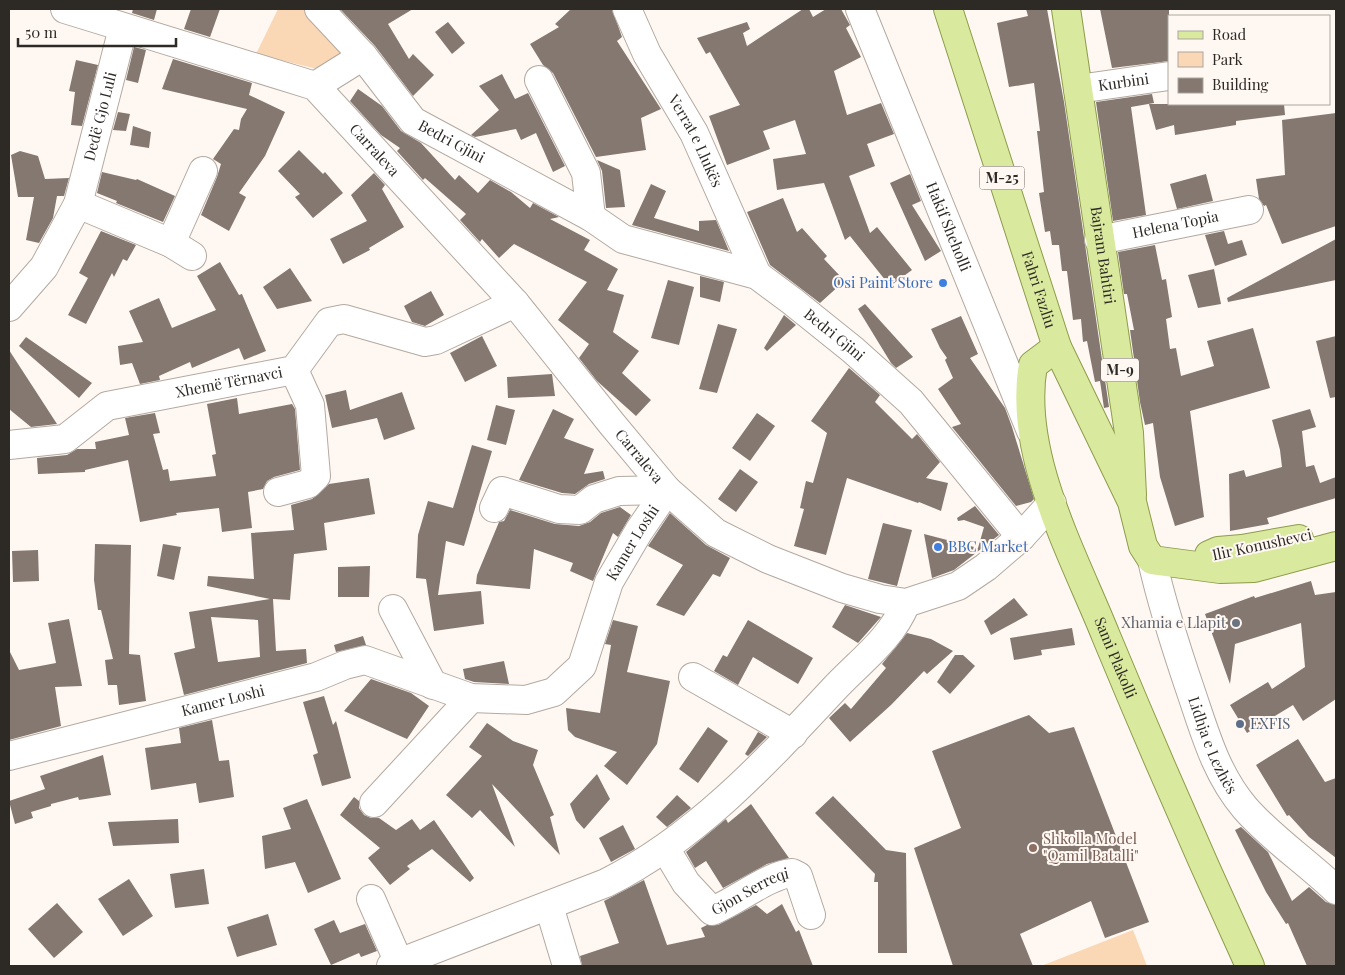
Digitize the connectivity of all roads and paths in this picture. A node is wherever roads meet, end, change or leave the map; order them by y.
1 (65, 9) edge
2 (319, 9) edge
3 (627, 9) edge
4 (860, 9) edge
5 (948, 9) edge
6 (1066, 9) edge
7 (123, 28) junction
8 (363, 56) junction
9 (1168, 76) edge
10 (539, 80) dead end
11 (315, 86) junction
12 (1078, 89) junction
13 (203, 170) dead end
14 (78, 204) junction
15 (1249, 210) dead end
16 (591, 217) junction
17 (1099, 240) junction
18 (757, 275) junction
19 (515, 302) junction
20 (9, 307) edge
21 (1057, 347) junction
22 (294, 370) junction
23 (1036, 444) junction
24 (9, 445) edge
25 (667, 490) junction
26 (278, 492) dead end
27 (1132, 502) junction
28 (1052, 503) junction
29 (494, 508) dead end
30 (1336, 528) edge
31 (1021, 536) junction
32 (1336, 546) edge
33 (1152, 560) junction
34 (1190, 564) junction
35 (906, 603) junction
36 (393, 609) dead end
37 (693, 677) dead end
38 (433, 685) junction
39 (471, 698) junction
40 (793, 734) junction
41 (9, 756) edge
42 (374, 803) dead end
43 (665, 848) junction
44 (1336, 890) edge
45 (371, 899) dead end
46 (549, 906) junction
47 (811, 915) dead end
48 (395, 965) edge
49 (567, 966) edge
50 (1250, 966) edge

1 - 7 street
2 - 8 street, Bedri Gjini
3 - 18 street, Verrat e Llukës
4 - 23 street, Hakif Sheholli
5 - 21 main road, Fahri Fazliu / M-25
6 - 12 main road, Bajram Bahtiri / M-9
7 - 11 street
7 - 14 street, Dedë Gjo Luli
8 - 11 street
8 - 16 street, Bedri Gjini
9 - 12 street, Kurbini
10 - 16 street
11 - 19 street, Carraleva
12 - 17 main road, Bajram Bahtiri / M-9
13 - 14 street
14 - 20 street, Dedë Gjo Luli
15 - 17 street, Helena Topia
16 - 18 street, Bedri Gjini
17 - 27 main road, Bajram Bahtiri / M-9
18 - 31 street, Bedri Gjini
19 - 22 street, Xhemë Tërnavci
19 - 25 street, Carraleva
21 - 23 main road, Sami Plakolli
21 - 27 main road, Fahri Fazliu / M-25
22 - 24 street, Xhemë Tërnavci
22 - 26 street
23 - 28 main road, Sami Plakolli
25 - 29 street, Kamer Loshi
25 - 35 street, Carraleva
25 - 39 street, Kamer Loshi
27 - 33 main road, Fahri Fazliu / M-9
28 - 31 street, Carraleva
28 - 50 main road, Sami Plakolli
30 - 34 main road, Ilir Konushevci
31 - 35 street, Carraleva
32 - 34 main road, Ilir Konushevci
33 - 34 main road, Ilir Konushevci
33 - 44 street, Lidhja e Lezhës
35 - 40 street
36 - 38 street
37 - 40 street
38 - 39 street, Kamer Loshi
38 - 41 street, Kamer Loshi
39 - 42 street
40 - 43 street
43 - 46 street
43 - 47 street, Gjon Serreqi
45 - 48 street
46 - 48 street
46 - 49 street

